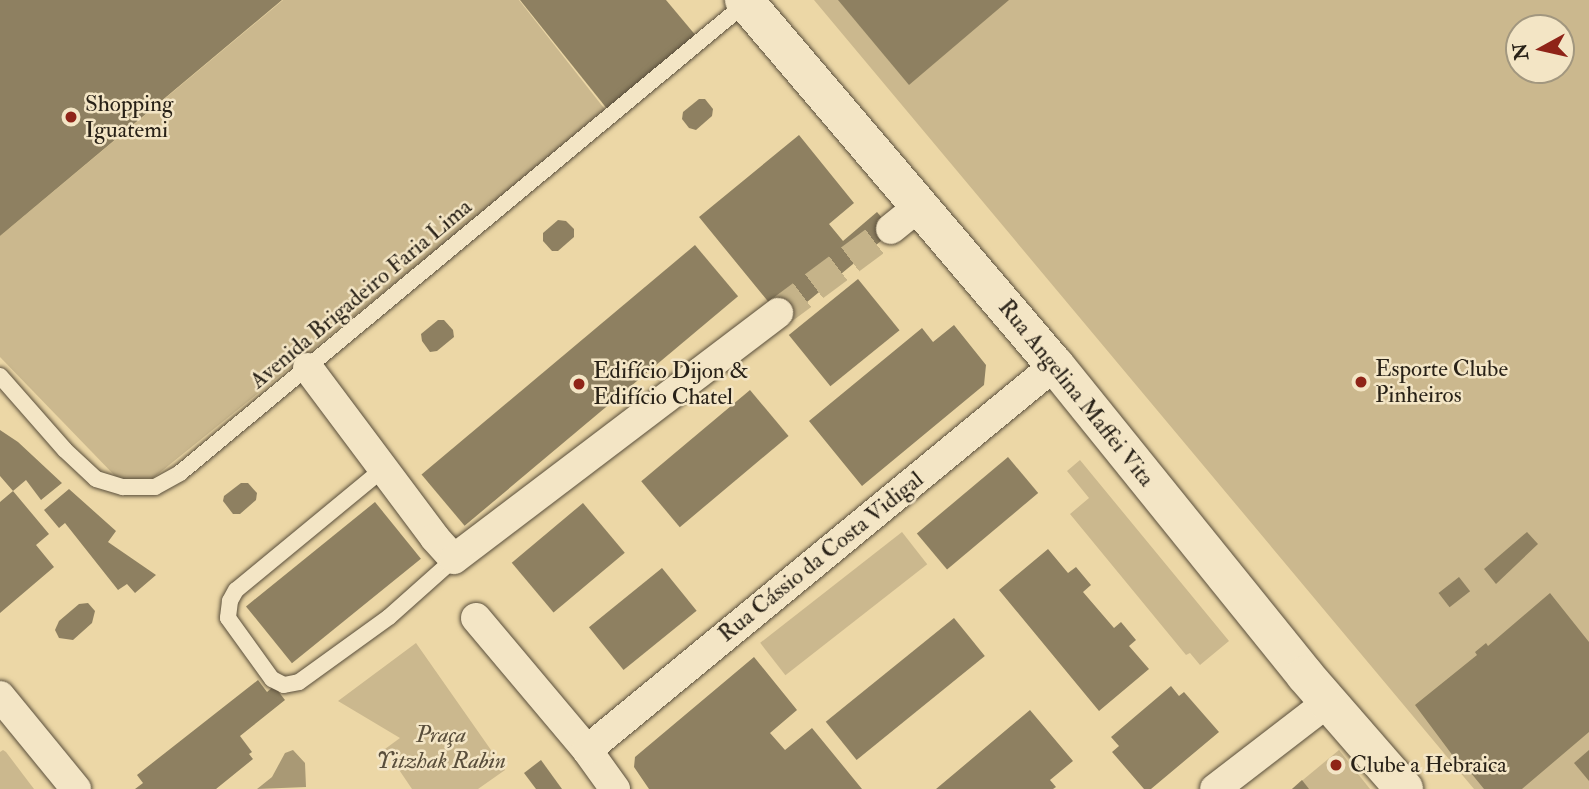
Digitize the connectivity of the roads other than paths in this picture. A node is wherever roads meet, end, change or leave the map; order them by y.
1 (745, 1) edge
2 (778, 313) tunnel mouth
3 (1055, 365) junction
4 (307, 368) junction
5 (0, 376) edge
6 (383, 469) junction
7 (454, 559) junction
8 (476, 618) dead end
9 (1328, 702) junction
10 (3, 705) edge
11 (586, 750) junction
12 (76, 789) edge
13 (615, 789) edge
14 (1215, 789) edge
15 (1404, 789) edge

1 - 3 street, Rua Angelina Maffei Vita
1 - 4 lane, Avenida Brigadeiro Faria Lima
2 - 7 street
3 - 9 street, Rua Angelina Maffei Vita
3 - 11 street, Rua Cássio da Costa Vidigal
4 - 5 lane, Avenida Brigadeiro Faria Lima
4 - 6 street
6 - 7 street
6 - 7 lane
8 - 11 street
9 - 14 street
9 - 15 street, Rua Angelina Maffei Vita
10 - 12 street
11 - 13 street

